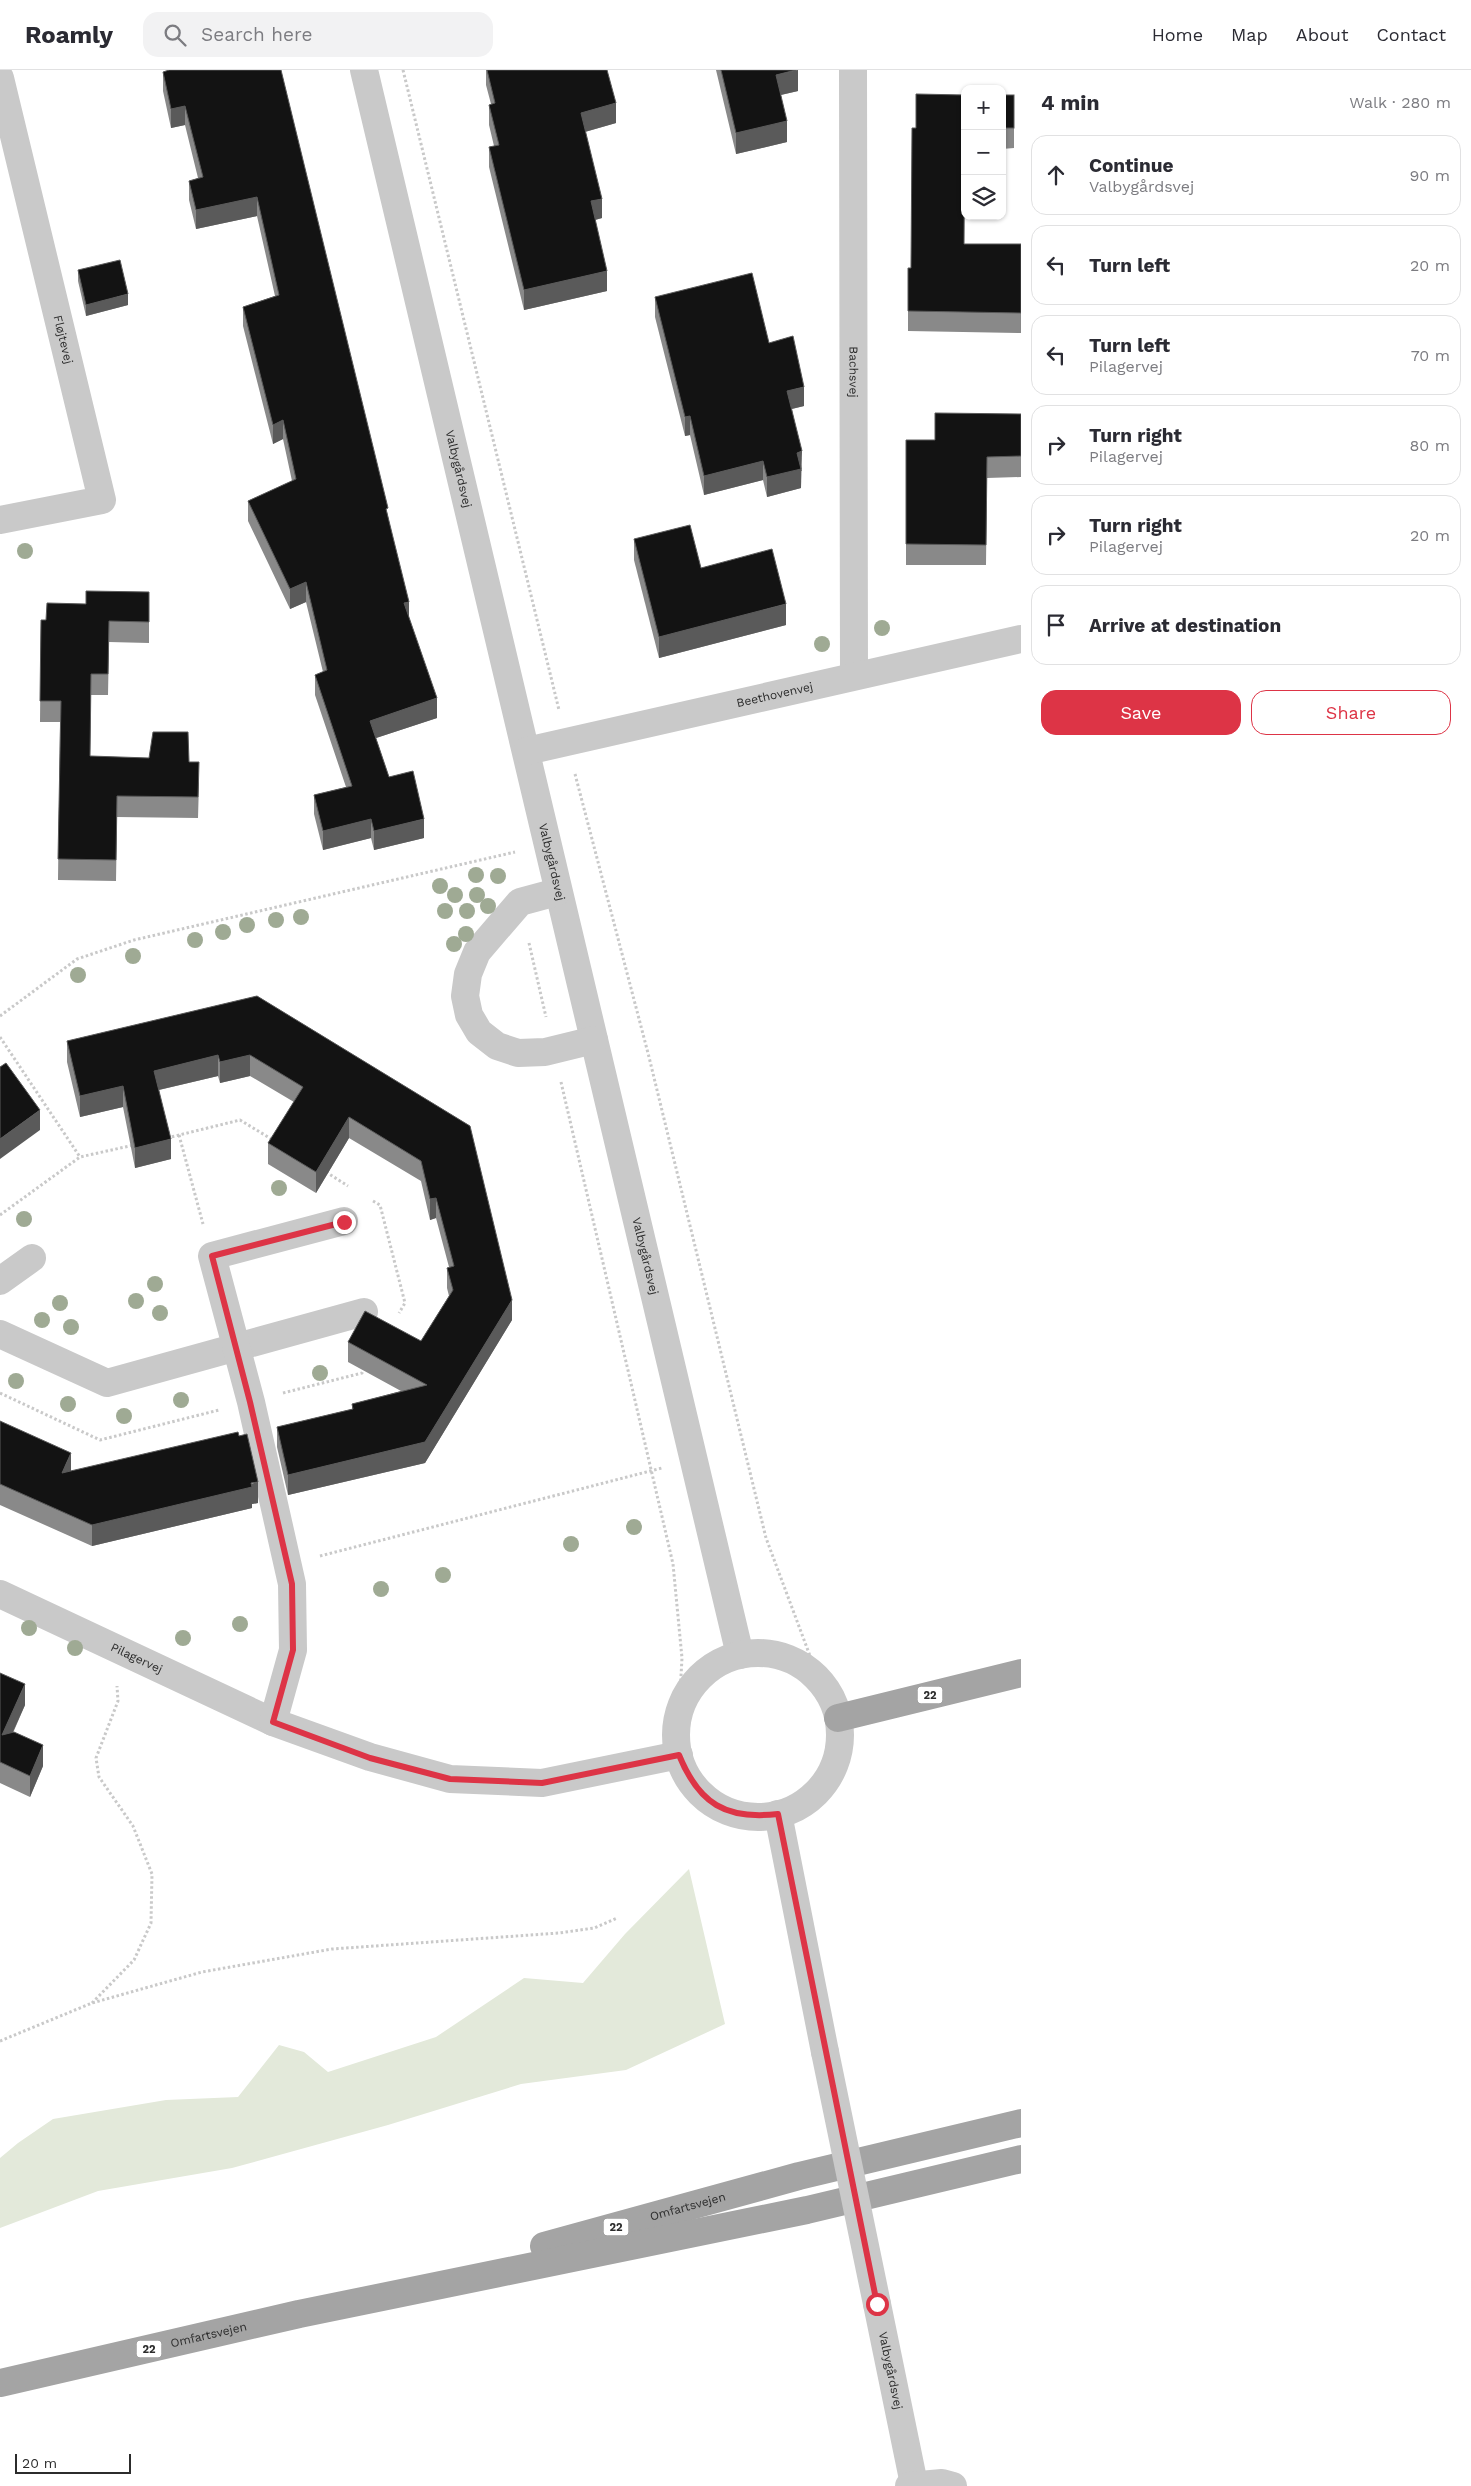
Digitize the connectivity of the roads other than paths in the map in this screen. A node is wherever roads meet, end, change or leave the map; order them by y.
1 (364, 70) edge
2 (853, 70) edge
3 (0, 78) edge
4 (8, 148) edge
5 (0, 520) edge
6 (1021, 639) edge
7 (854, 675) junction
8 (528, 751) junction
9 (557, 892) junction
10 (594, 1040) junction
11 (344, 1222) dead end
12 (32, 1258) dead end
13 (0, 1281) edge
14 (364, 1312) edge
15 (0, 1334) edge
16 (236, 1347) junction
17 (0, 1594) edge
18 (740, 1655) junction
19 (1021, 1673) edge
20 (838, 1718) junction
21 (273, 1722) junction
22 (679, 1755) junction
23 (778, 1814) junction
24 (1021, 2123) edge
25 (1021, 2159) edge
26 (299, 2314) junction
27 (0, 2383) edge
28 (912, 2485) edge
29 (953, 2486) edge

1 - 8 street, Valbygårdsvej
2 - 7 street, Bachsvej
3 - 4 street, Fløjtevej
4 - 5 street, Fløjtevej
6 - 7 street, Beethovenvej
7 - 8 street, Beethovenvej
8 - 9 street, Valbygårdsvej
9 - 10 street, Valbygårdsvej
9 - 10 street
10 - 18 street, Valbygårdsvej
11 - 16 street
12 - 13 street
14 - 16 street
15 - 16 street
16 - 21 street
17 - 21 street, Pilagervej
18 - 20 street
18 - 22 street
19 - 20 main road, 22
20 - 23 street
21 - 22 street, Pilagervej
22 - 23 street
23 - 28 street, Valbygårdsvej, bridge
24 - 26 main road, Omfartsvejen / 22
25 - 26 main road, Omfartsvejen / 22
26 - 27 main road, Omfartsvejen / 22
28 - 29 street

